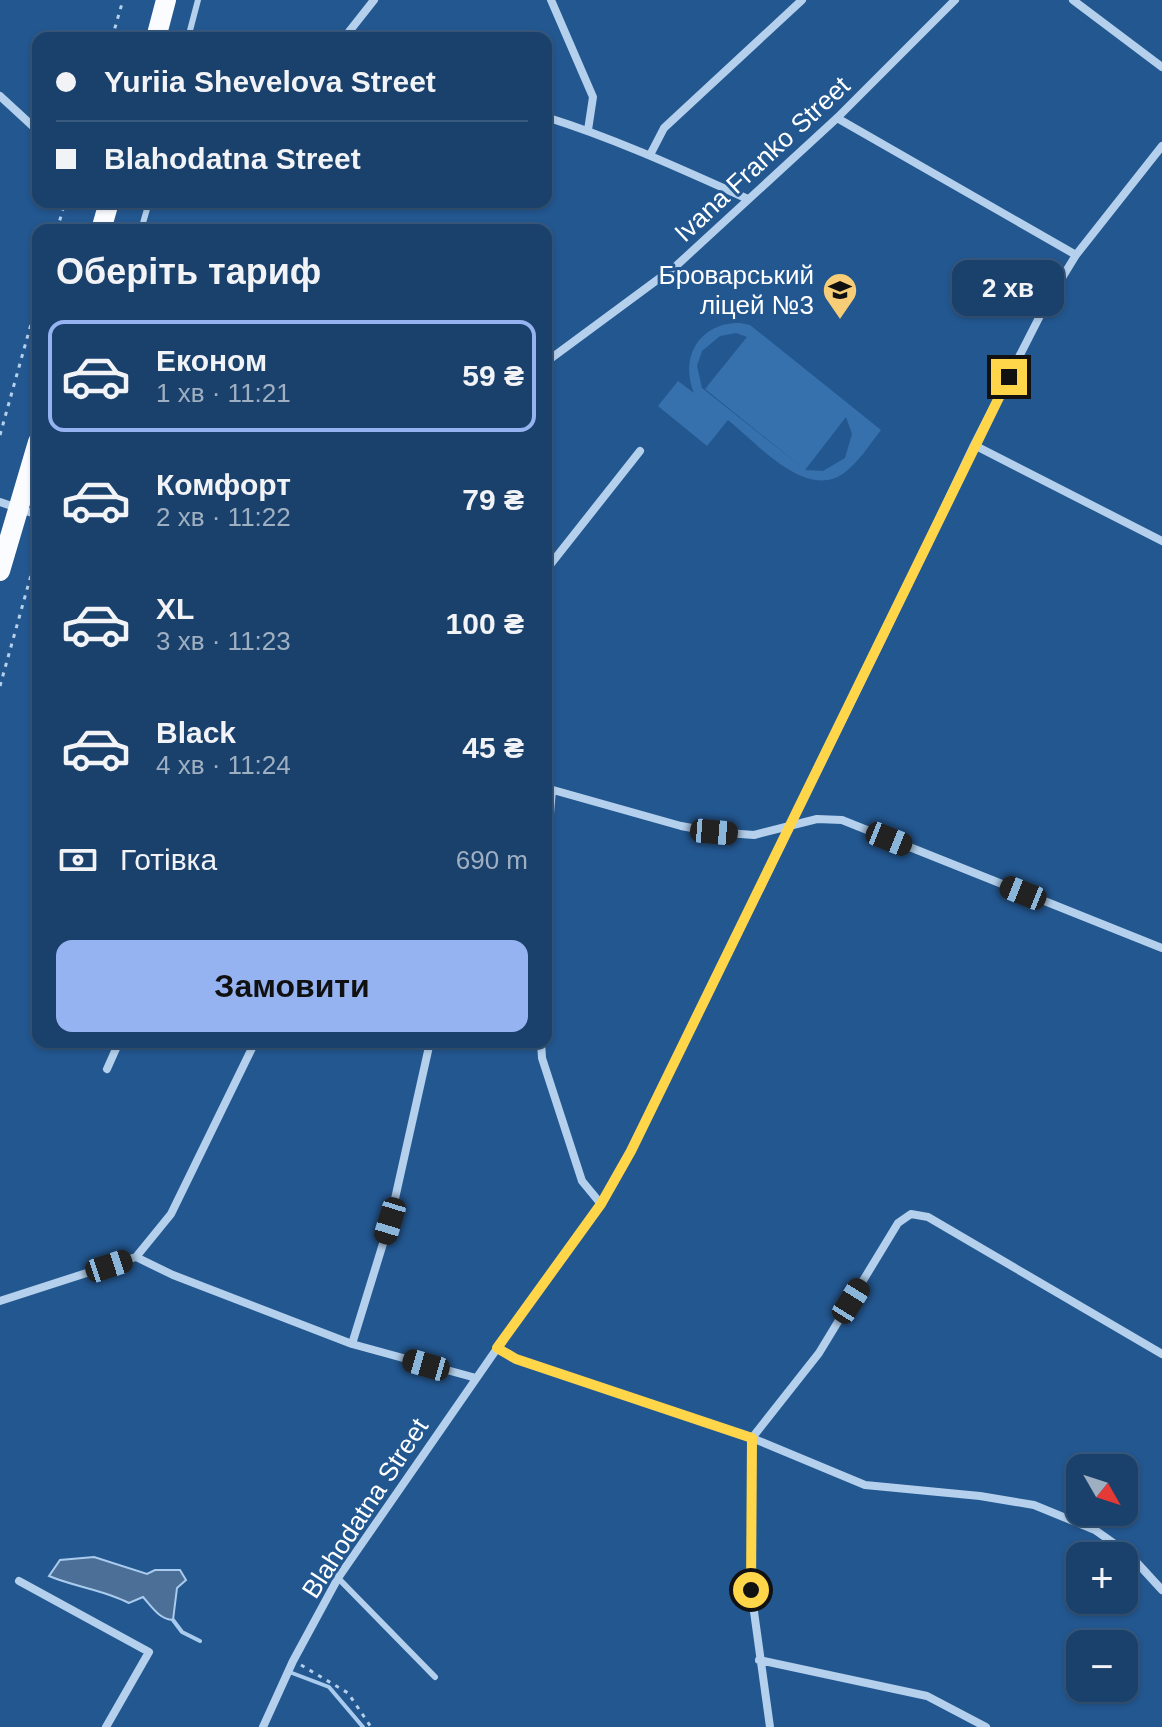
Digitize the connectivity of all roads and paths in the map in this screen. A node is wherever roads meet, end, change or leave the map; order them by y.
1 (123, 0) edge
2 (166, 0) edge
3 (198, 0) edge
4 (374, 0) edge
5 (551, 0) edge
6 (802, 0) edge
7 (955, 0) edge
8 (1073, 0) edge
9 (114, 32) edge
10 (158, 32) edge
11 (190, 32) edge
12 (349, 32) edge
13 (1162, 67) edge
14 (0, 96) edge
15 (837, 118) junction
16 (552, 119) edge
17 (32, 125) edge
18 (588, 130) junction
19 (1162, 146) edge
20 (650, 155) junction
21 (748, 199) junction
22 (1076, 255) junction
23 (32, 320) edge
24 (552, 358) edge
25 (0, 435) edge
26 (974, 445) junction
27 (640, 451) dead end
28 (32, 455) edge
29 (9, 505) edge
30 (32, 513) edge
31 (1162, 541) edge
32 (552, 562) edge
33 (0, 571) edge
34 (32, 571) edge
35 (0, 686) edge
36 (552, 790) edge
37 (789, 826) junction
38 (1162, 948) edge
39 (116, 1048) edge
40 (252, 1048) edge
41 (429, 1048) edge
42 (541, 1048) edge
43 (107, 1069) dead end
44 (601, 1204) junction
45 (136, 1257) junction
46 (0, 1301) edge
47 (352, 1344) junction
48 (497, 1348) junction
49 (1162, 1354) edge
50 (476, 1378) junction
51 (752, 1438) junction
52 (338, 1578) junction
53 (19, 1581) dead end
54 (1162, 1590) edge
55 (759, 1660) junction
56 (293, 1661) junction
57 (435, 1677) dead end
58 (106, 1727) edge
59 (263, 1727) edge
60 (371, 1727) edge
61 (770, 1727) edge
62 (986, 1727) edge

1 - 9 path
2 - 10 main road
3 - 11 lane
4 - 12 street
5 - 18 street
6 - 20 street
7 - 15 street, Ivana Franko Street
8 - 13 street
14 - 17 street
15 - 21 street, Ivana Franko Street
15 - 22 street
16 - 18 street
18 - 20 street
19 - 22 street, Blahodatna Street
20 - 21 street
21 - 24 street, Ivana Franko Street
22 - 26 street, Blahodatna Street
23 - 25 path
26 - 31 street
26 - 37 street, Blahodatna Street
27 - 32 street
28 - 29 main road
29 - 30 street
29 - 33 main road
34 - 35 path
36 - 37 street
37 - 38 street
37 - 44 street, Blahodatna Street
39 - 43 street
40 - 45 street
41 - 47 street
42 - 44 street
44 - 48 street, Blahodatna Street
45 - 46 street
45 - 47 street
47 - 50 street
48 - 50 street, Blahodatna Street
48 - 51 street
49 - 51 street
50 - 52 street, Blahodatna Street
51 - 54 street
51 - 55 street
52 - 56 street, Blahodatna Street
52 - 57 lane
53 - 58 street
55 - 61 street
55 - 62 street
56 - 59 street, Blahodatna Street
56 - 60 path

